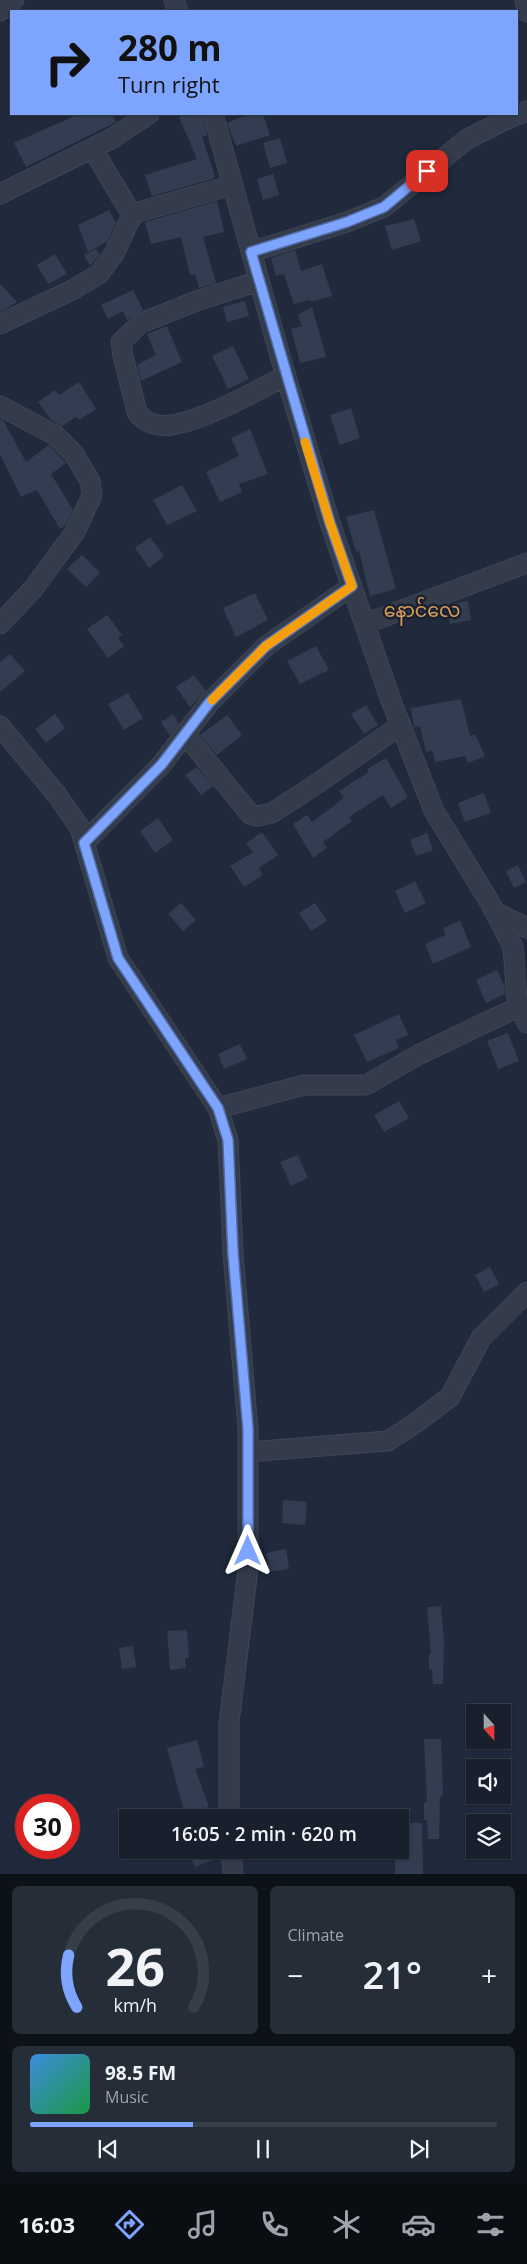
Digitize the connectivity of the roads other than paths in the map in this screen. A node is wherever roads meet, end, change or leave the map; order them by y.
1 (14, 0) edge
2 (525, 0) edge
3 (0, 11) edge
4 (527, 12) edge
5 (147, 115) edge
6 (213, 115) edge
7 (516, 115) edge
8 (92, 148) junction
9 (233, 184) junction
10 (0, 194) edge
11 (132, 215) junction
12 (251, 252) junction
13 (259, 281) junction
14 (0, 324) edge
15 (286, 376) junction
16 (0, 406) edge
17 (527, 563) edge
18 (352, 586) junction
19 (0, 624) edge
20 (365, 624) junction
21 (401, 725) junction
22 (0, 726) edge
23 (185, 734) junction
24 (84, 843) junction
25 (494, 912) junction
26 (527, 928) edge
27 (520, 1006) junction
28 (527, 1023) edge
29 (218, 1108) junction
30 (527, 1292) edge
31 (248, 1452) junction
32 (229, 1809) edge
33 (232, 1859) edge
34 (233, 1874) edge

1 - 3 street
2 - 4 street
5 - 8 street
6 - 9 street
7 - 12 street
8 - 10 street
8 - 11 street
9 - 11 street
9 - 12 street
11 - 14 street
12 - 13 street
13 - 15 street
13 - 15 street
15 - 18 street
16 - 19 street
17 - 20 street
18 - 20 street
18 - 23 street
20 - 21 street
21 - 23 street
21 - 25 street
22 - 24 street
23 - 24 street
24 - 29 street
25 - 26 street
25 - 27 street
27 - 28 street
27 - 29 street
29 - 31 street
30 - 31 street
31 - 32 street
33 - 34 street

